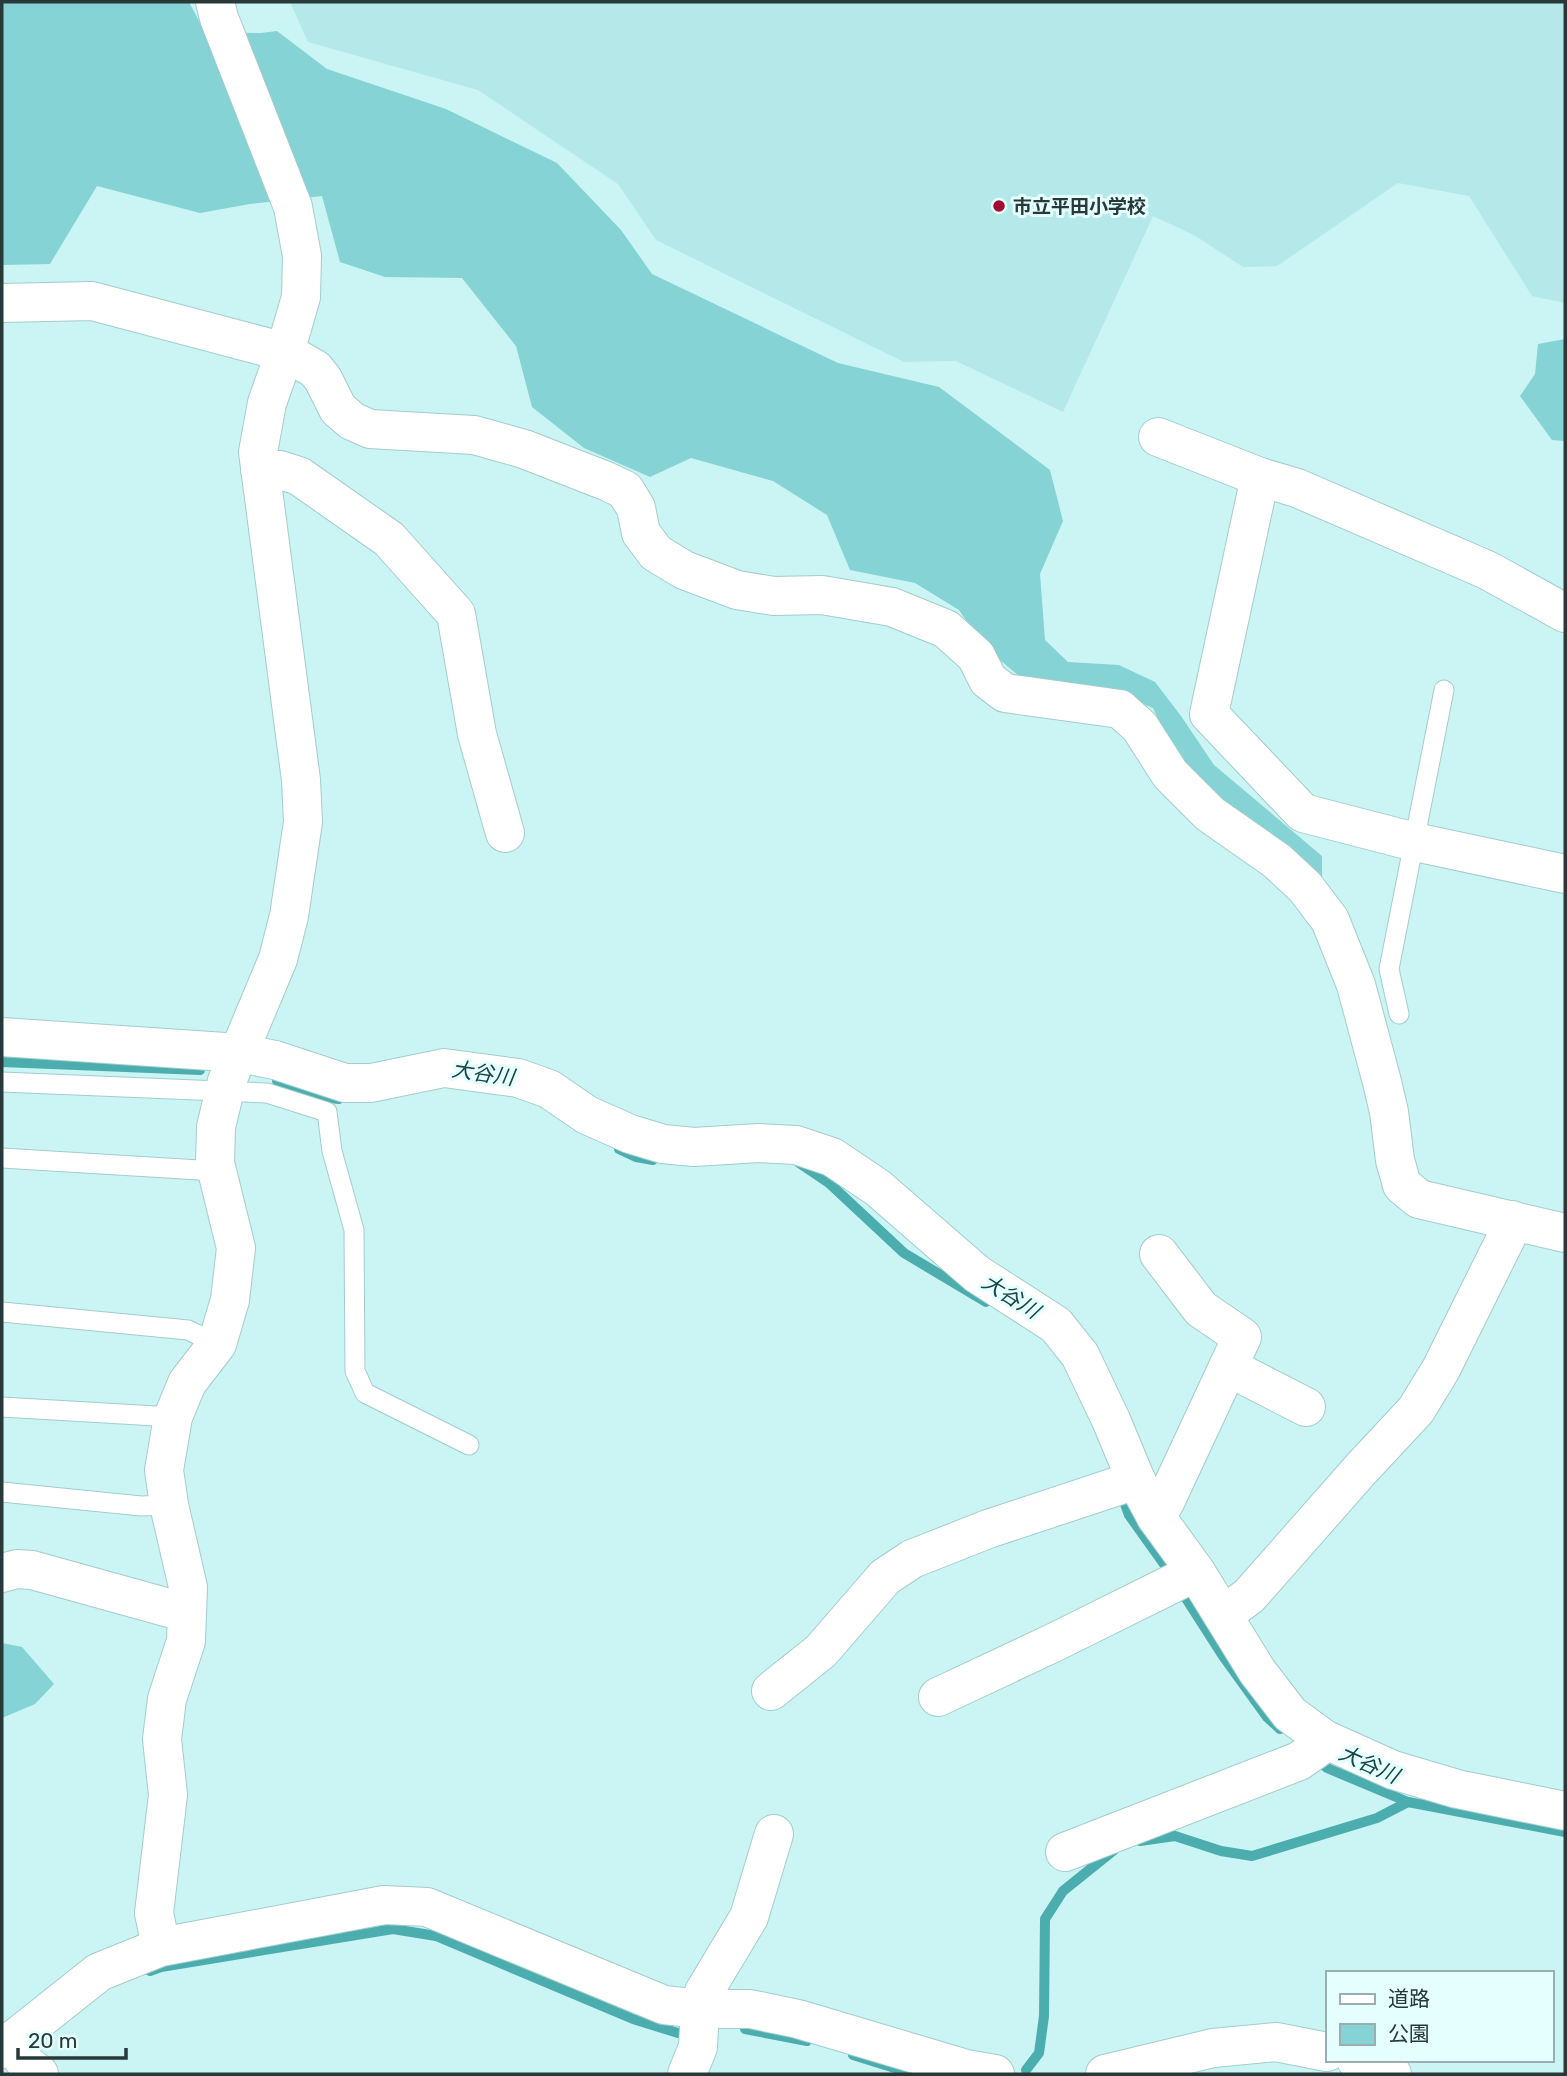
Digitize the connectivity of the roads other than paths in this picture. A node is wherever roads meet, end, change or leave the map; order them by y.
1 (215, 2) edge
2 (2, 303) edge
3 (285, 352) junction
4 (1158, 437) dead end
5 (260, 470) junction
6 (1260, 477) junction
7 (1565, 613) edge
8 (1444, 690) dead end
9 (505, 833) dead end
10 (1415, 842) junction
11 (1565, 874) edge
12 (1399, 1014) dead end
13 (2, 1037) edge
14 (240, 1053) junction
15 (2, 1082) edge
16 (224, 1090) junction
17 (2, 1158) edge
18 (216, 1171) junction
19 (1512, 1220) junction
20 (1565, 1233) edge
21 (1159, 1254) dead end
22 (2, 1312) edge
23 (217, 1345) junction
24 (1228, 1367) junction
25 (2, 1407) edge
26 (1306, 1407) dead end
27 (173, 1417) junction
28 (469, 1445) dead end
29 (1121, 1485) junction
30 (2, 1492) edge
31 (169, 1506) junction
32 (1156, 1517) junction
33 (2, 1573) edge
34 (1183, 1579) junction
35 (187, 1613) junction
36 (1223, 1615) junction
37 (771, 1691) dead end
38 (938, 1697) dead end
39 (1314, 1749) junction
40 (1565, 1811) edge
41 (774, 1834) dead end
42 (1065, 1852) dead end
43 (161, 1947) junction
44 (700, 2009) junction
45 (6, 2045) edge
46 (1326, 2052) edge
47 (1361, 2062) edge
48 (39, 2074) edge
49 (687, 2074) edge
50 (995, 2074) edge
51 (1105, 2074) edge
52 (1392, 2074) edge

1 - 3 street
2 - 3 street
3 - 5 street
3 - 19 street
4 - 6 street
5 - 9 street
5 - 14 street
6 - 7 street
6 - 10 street
8 - 10 lane
10 - 11 street
10 - 12 lane
13 - 14 street
14 - 16 street
14 - 29 street
15 - 16 lane
16 - 18 street
16 - 28 lane
17 - 18 lane
18 - 23 street
19 - 20 street
19 - 36 street
21 - 24 street
22 - 23 lane
23 - 27 street
24 - 26 street
24 - 32 street
25 - 27 lane
27 - 31 street
29 - 32 street
29 - 37 street
30 - 31 lane
31 - 35 street
32 - 34 street
33 - 35 street
34 - 36 street
34 - 38 street
35 - 43 street
36 - 39 street
39 - 40 street
39 - 42 street
41 - 44 street
43 - 44 street
43 - 45 street
44 - 49 street
44 - 50 street
45 - 48 street
46 - 51 street
47 - 52 street

